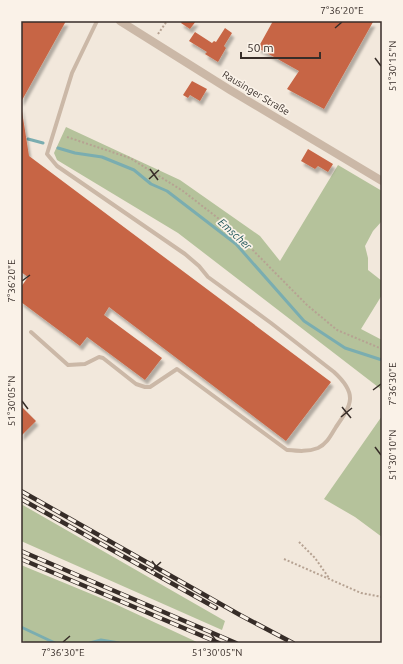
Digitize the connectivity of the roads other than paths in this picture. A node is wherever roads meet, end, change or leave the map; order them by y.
1 (97, 21) edge
2 (120, 21) edge
3 (382, 180) edge
4 (31, 332) dead end

1 - 4 lane
2 - 3 street, Rausinger Straße

